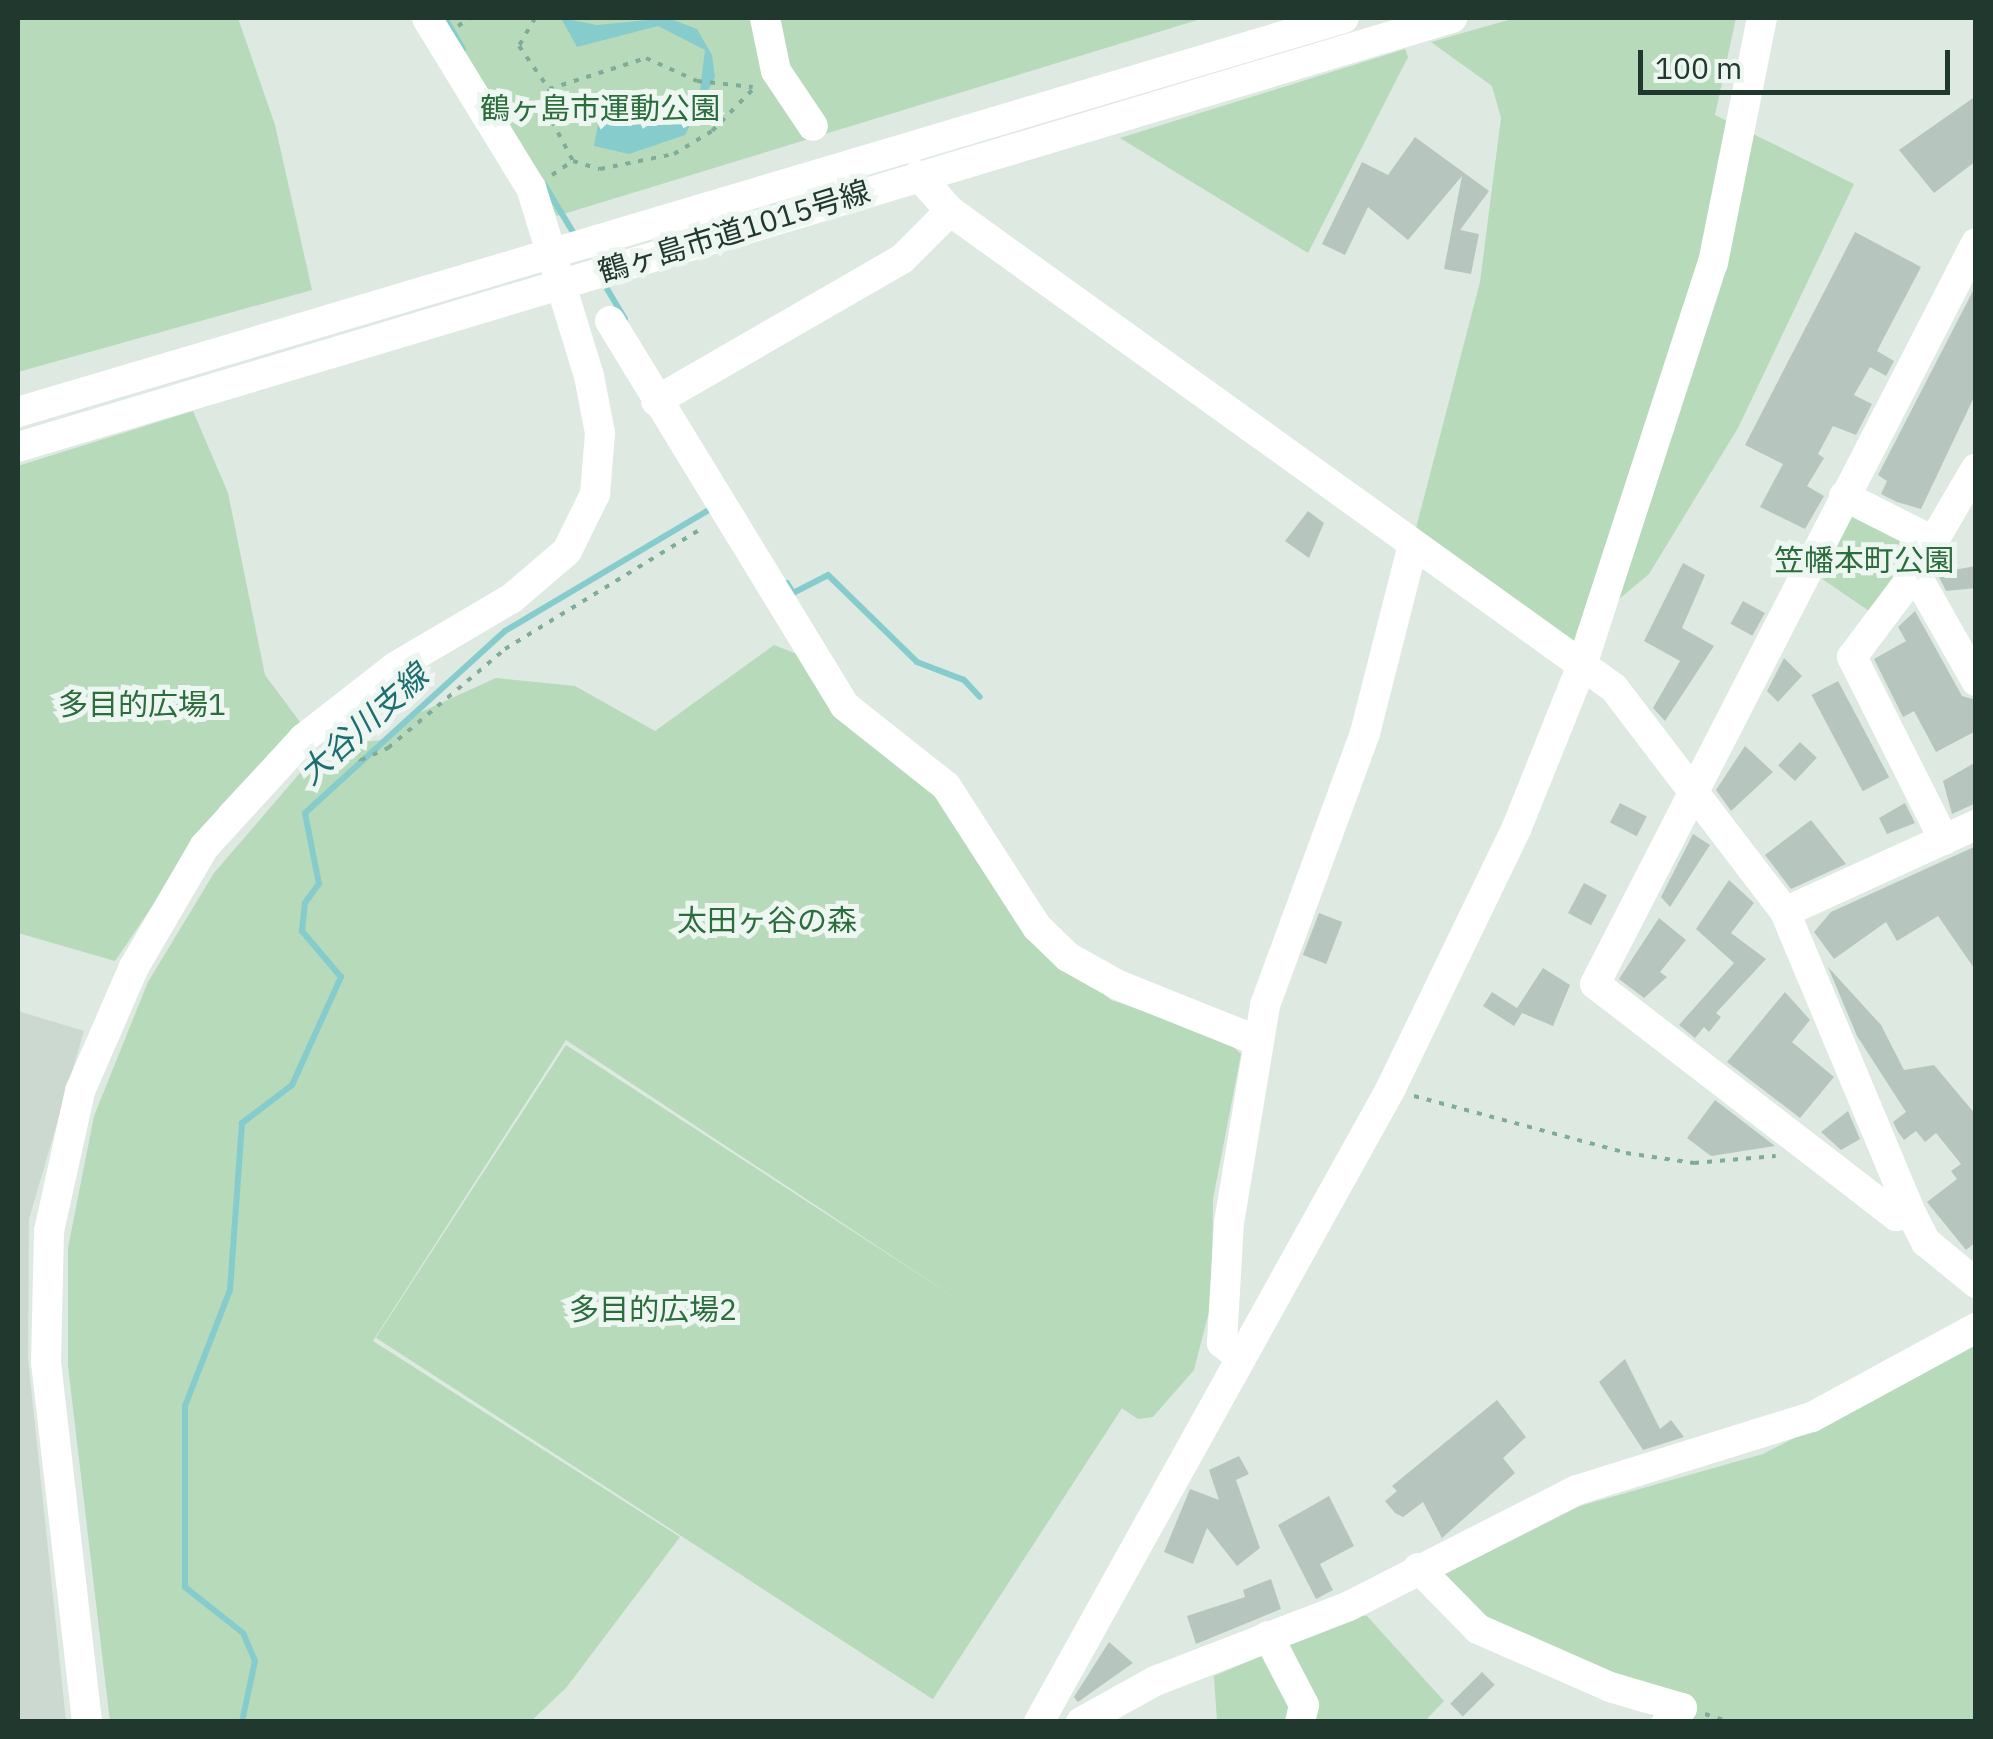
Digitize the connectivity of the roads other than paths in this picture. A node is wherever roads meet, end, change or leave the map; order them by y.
1 (428, 18) edge
2 (765, 18) edge
3 (1344, 18) edge
4 (1452, 18) edge
5 (1762, 18) edge
6 (813, 126) dead end
7 (918, 174) junction
8 (950, 211) junction
9 (1976, 243) edge
10 (558, 269) junction
11 (610, 321) dead end
12 (656, 401) junction
13 (18, 412) edge
14 (18, 447) edge
15 (1971, 485) edge
16 (1844, 496) junction
17 (1933, 541) junction
18 (1413, 544) junction
19 (1915, 573) junction
20 (1582, 665) junction
21 (1976, 681) edge
22 (1693, 792) junction
23 (1976, 825) edge
24 (1944, 840) junction
25 (1785, 912) junction
26 (1258, 1041) junction
27 (1911, 1212) junction
28 (1976, 1283) edge
29 (1976, 1328) edge
30 (1240, 1357) junction
31 (1418, 1568) junction
32 (1268, 1636) junction
33 (87, 1722) edge
34 (1039, 1722) edge
35 (1081, 1722) edge
36 (1300, 1722) edge
37 (1668, 1722) edge

1 - 10 street
2 - 6 street
3 - 10 street, 鶴ヶ島市道1015号線
4 - 7 street, 鶴ヶ島市道1015号線
5 - 20 street
7 - 8 street
7 - 10 street, 鶴ヶ島市道1015号線
8 - 12 street
8 - 18 street
9 - 16 street
10 - 13 street, 鶴ヶ島市道1015号線
10 - 14 street, 鶴ヶ島市道1015号線
10 - 33 street
11 - 12 street
12 - 26 street
15 - 17 street
16 - 17 street
16 - 22 street
17 - 19 street
18 - 20 street
18 - 26 street
19 - 21 street
19 - 24 street
20 - 22 street
20 - 30 street
22 - 25 street
22 - 27 street
23 - 24 street
24 - 25 street
25 - 27 street
26 - 30 street
27 - 28 street
29 - 31 street
30 - 34 street
31 - 32 street
31 - 37 street
32 - 35 street
32 - 36 street

